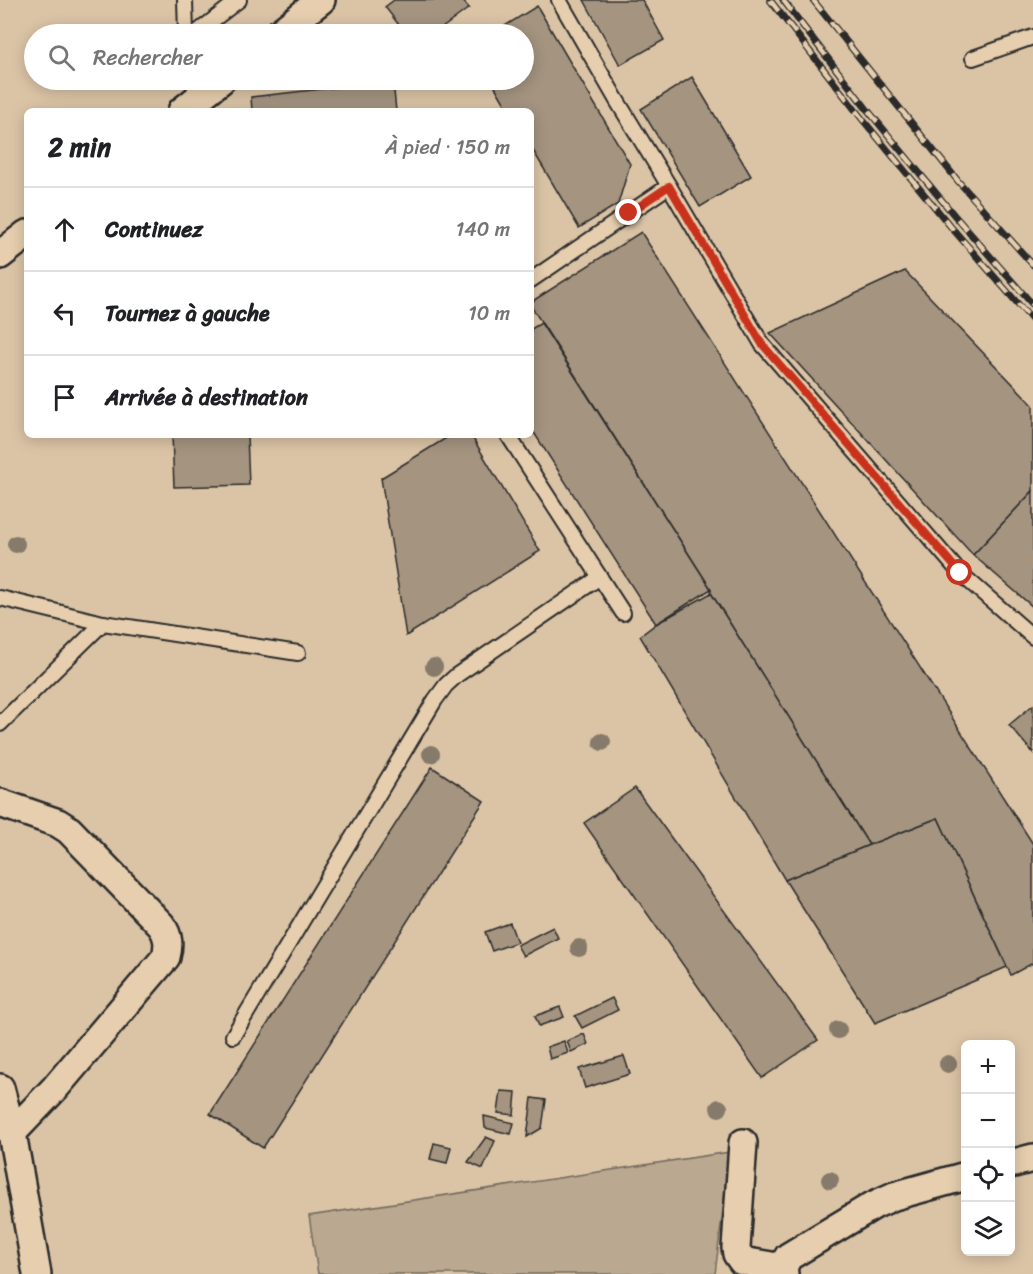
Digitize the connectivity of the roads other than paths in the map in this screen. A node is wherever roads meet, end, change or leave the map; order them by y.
1 (185, 0) edge
2 (239, 0) edge
3 (321, 0) edge
4 (559, 0) edge
5 (186, 24) edge
6 (208, 24) edge
7 (291, 24) edge
8 (1033, 37) edge
9 (973, 58) dead end
10 (669, 186) junction
11 (24, 236) edge
12 (0, 255) edge
13 (534, 278) edge
14 (510, 438) edge
15 (600, 577) junction
16 (0, 598) edge
17 (623, 613) dead end
18 (103, 623) junction
19 (1033, 637) edge
20 (298, 653) dead end
21 (0, 724) edge
22 (0, 803) edge
23 (233, 1036) dead end
24 (0, 1088) edge
25 (12, 1133) junction
26 (743, 1143) dead end
27 (1033, 1158) edge
28 (1015, 1163) edge
29 (961, 1177) edge
30 (784, 1271) edge
31 (37, 1274) edge

1 - 5 lane
2 - 6 lane
3 - 7 street
4 - 10 lane
8 - 9 lane
10 - 13 lane
10 - 19 lane
11 - 12 street
14 - 15 lane
15 - 17 lane
15 - 23 lane
16 - 18 lane
18 - 20 lane
18 - 21 lane
22 - 25 street
24 - 25 street
25 - 31 street
26 - 30 street
27 - 28 street
29 - 30 street

